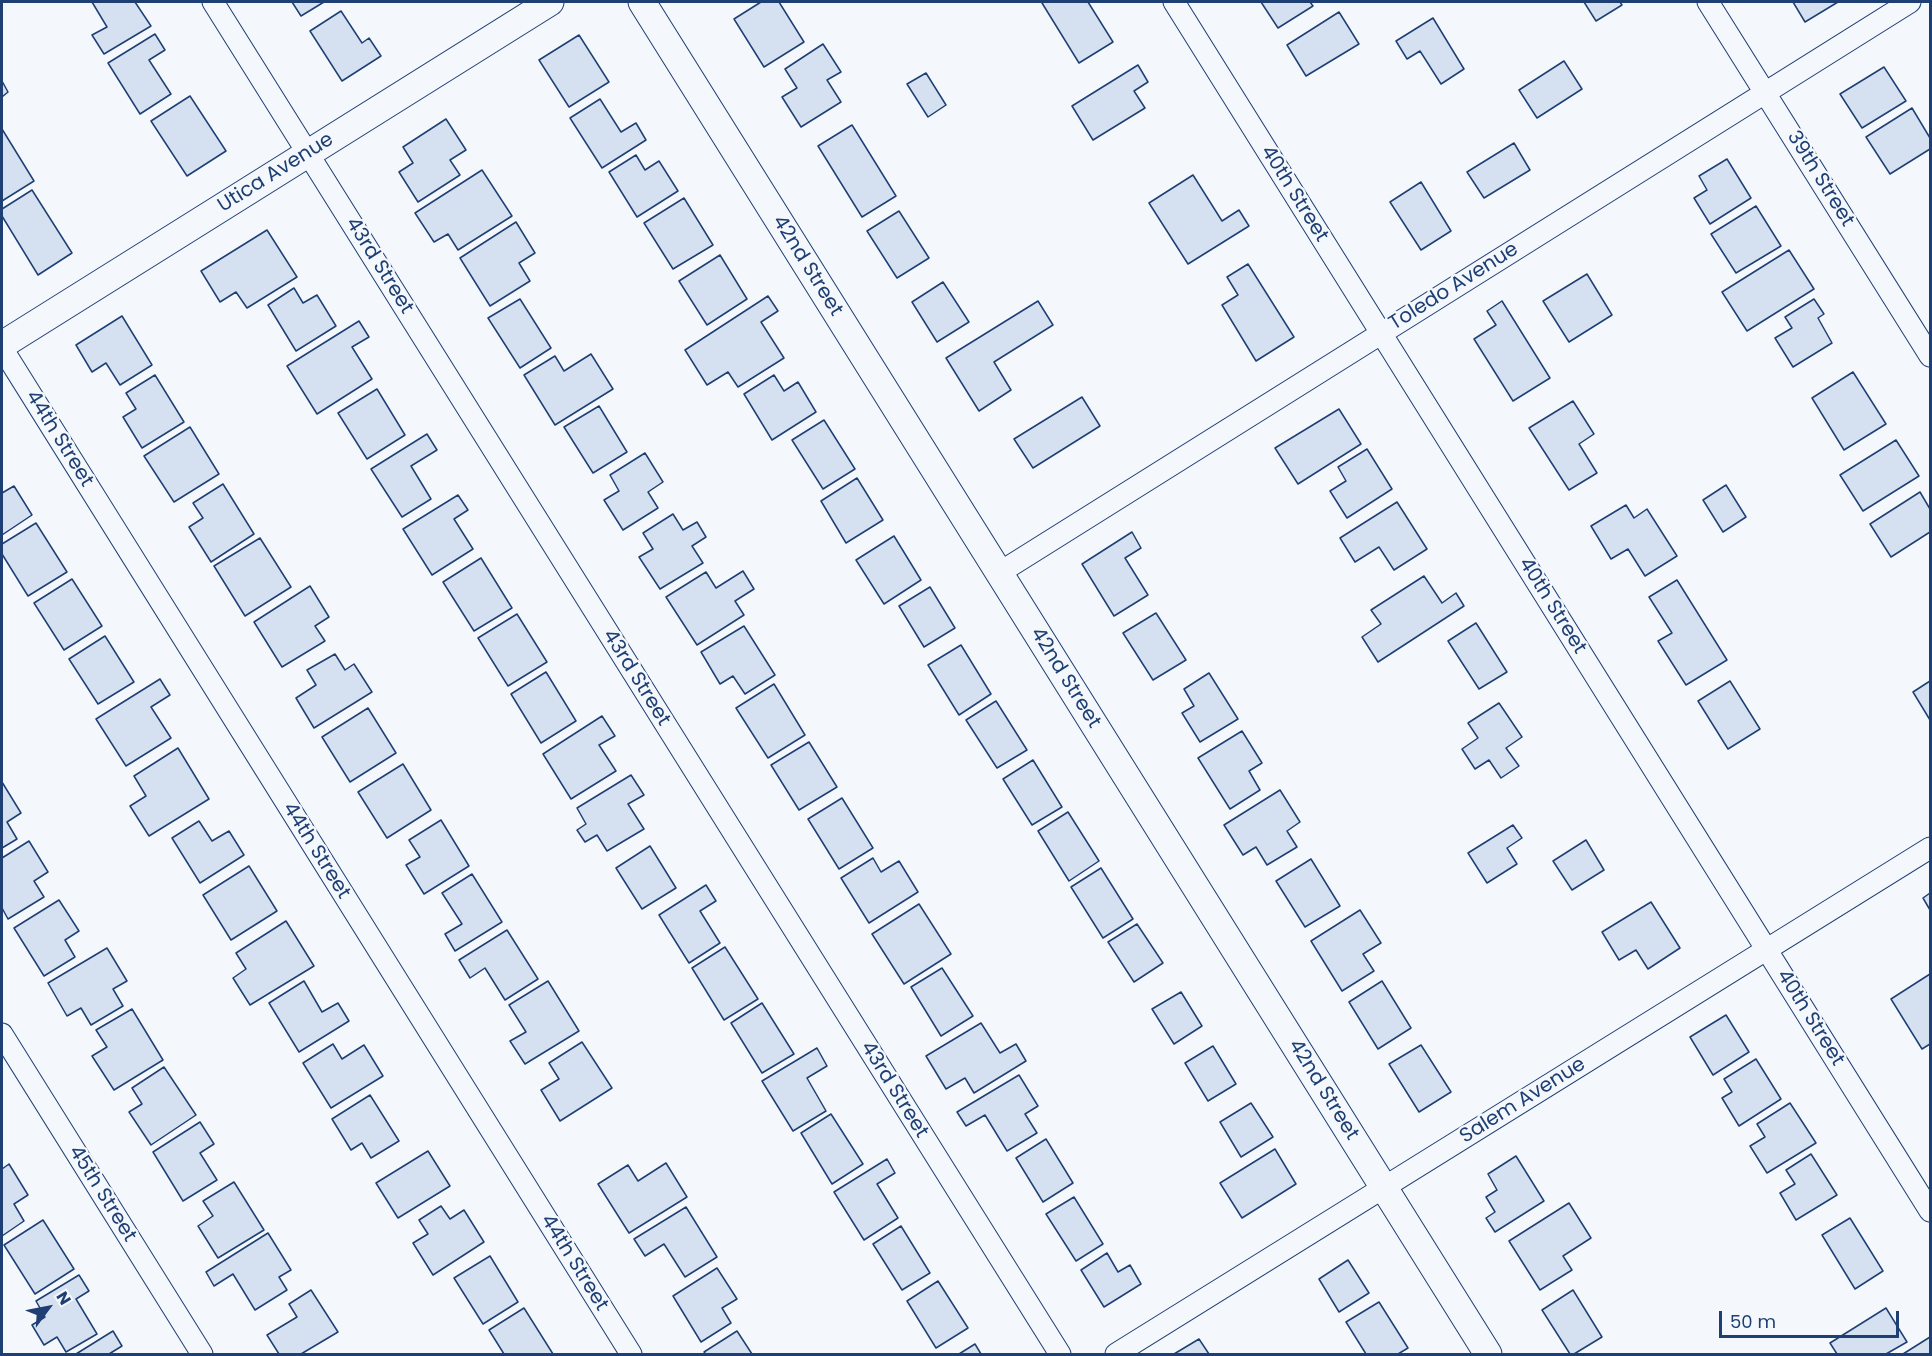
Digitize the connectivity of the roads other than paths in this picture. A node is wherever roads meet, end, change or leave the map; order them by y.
1 (213, 2) edge
2 (550, 2) edge
3 (642, 2) edge
4 (1174, 2) edge
5 (1708, 2) edge
6 (1910, 2) edge
7 (1765, 92) junction
8 (308, 153) junction
9 (1381, 333) junction
10 (2, 346) edge
11 (1930, 356) edge
12 (999, 573) junction
13 (1930, 848) edge
14 (1767, 950) junction
15 (2, 1034) edge
16 (1384, 1188) junction
17 (1930, 1211) edge
18 (202, 1354) edge
19 (631, 1354) edge
20 (1060, 1354) edge
21 (1116, 1354) edge
22 (1488, 1354) edge

1 - 8 street, 43rd Street
2 - 8 street, Utica Avenue
3 - 12 street, 42nd Street
4 - 9 street, 40th Street
5 - 7 street, 39th Street
6 - 7 street, Toledo Avenue
7 - 9 street, Toledo Avenue
7 - 11 street, 39th Street
8 - 10 street, Utica Avenue
8 - 20 street, 43rd Street
9 - 12 street, Toledo Avenue
9 - 14 street, 40th Street
10 - 19 street, 44th Street
12 - 16 street, 42nd Street
13 - 14 street, Salem Avenue
14 - 16 street, Salem Avenue
14 - 17 street, 40th Street
15 - 18 street, 45th Street
16 - 21 street, Salem Avenue
16 - 22 street, 42nd Street

